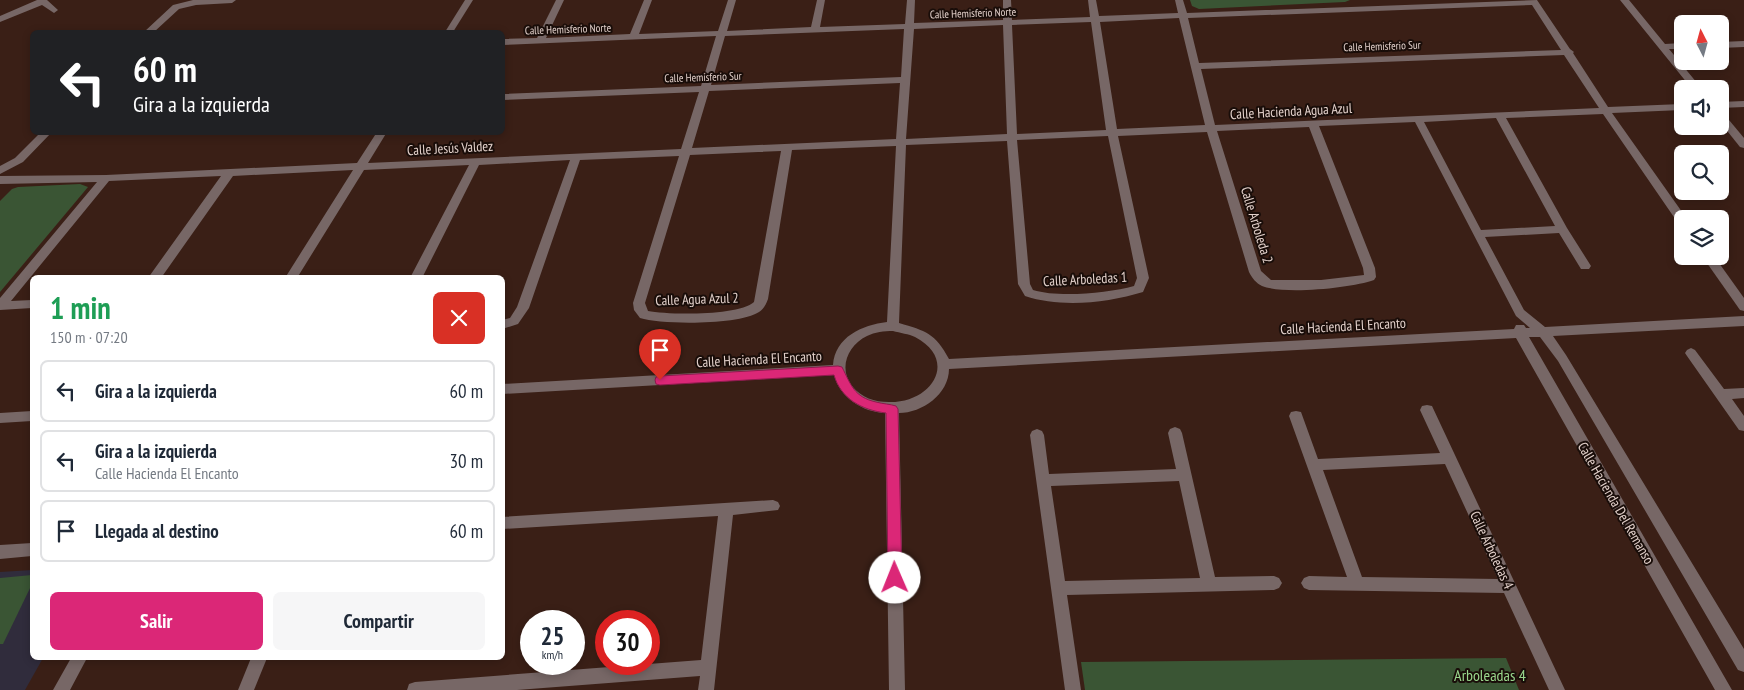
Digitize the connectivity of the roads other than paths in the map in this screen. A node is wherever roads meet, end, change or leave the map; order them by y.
1 (232, 0) edge
2 (469, 0) edge
3 (560, 0) edge
4 (648, 0) edge
5 (732, 0) edge
6 (821, 0) edge
7 (911, 0) edge
8 (1007, 0) edge
9 (1092, 0) edge
10 (1179, 0) edge
11 (1624, 0) edge
12 (42, 1) edge
13 (1534, 1) edge
14 (1449, 2) edge
15 (1359, 4) edge
16 (54, 10) dead end
17 (1183, 15) junction
18 (0, 19) edge
19 (1094, 19) junction
20 (1008, 23) junction
21 (909, 27) junction
22 (150, 30) edge
23 (450, 30) edge
24 (816, 31) junction
25 (722, 34) junction
26 (633, 38) junction
27 (540, 41) junction
28 (505, 42) edge
29 (1744, 44) edge
30 (1729, 45) edge
31 (1674, 46) edge
32 (1663, 47) junction
33 (1569, 52) junction
34 (1197, 66) junction
35 (905, 80) junction
36 (1690, 80) edge
37 (705, 89) junction
38 (505, 97) edge
39 (1744, 104) edge
40 (1729, 105) edge
41 (1674, 106) edge
42 (1605, 110) junction
43 (1499, 115) junction
44 (1418, 119) junction
45 (1313, 124) junction
46 (1729, 126) edge
47 (1211, 128) junction
48 (1112, 133) junction
49 (44, 135) edge
50 (380, 135) edge
51 (1012, 137) junction
52 (902, 142) junction
53 (1744, 144) edge
54 (787, 147) junction
55 (685, 152) junction
56 (576, 156) junction
57 (19, 160) junction
58 (476, 161) junction
59 (359, 166) junction
60 (0, 171) edge
61 (230, 172) junction
62 (106, 178) junction
63 (3, 183) edge
64 (1675, 210) edge
65 (1562, 229) junction
66 (1477, 234) junction
67 (1714, 265) edge
68 (1585, 266) dead end
69 (156, 275) edge
70 (293, 275) edge
71 (418, 275) edge
72 (30, 304) edge
73 (0, 306) edge
74 (1744, 307) edge
75 (1520, 313) junction
76 (1744, 321) edge
77 (505, 324) edge
78 (893, 326) junction
79 (1543, 332) junction
80 (1520, 333) junction
81 (1691, 353) dead end
82 (945, 364) junction
83 (838, 370) junction
84 (505, 389) edge
85 (1744, 393) edge
86 (1721, 394) junction
87 (892, 409) junction
88 (1427, 410) dead end
89 (30, 416) edge
90 (1296, 416) dead end
91 (0, 418) edge
92 (1744, 426) edge
93 (1175, 433) dead end
94 (1037, 435) dead end
95 (1450, 458) junction
96 (1314, 465) junction
97 (1183, 475) junction
98 (1044, 480) junction
99 (773, 506) dead end
100 (726, 510) junction
101 (505, 523) edge
102 (30, 550) edge
103 (0, 552) edge
104 (1209, 583) junction
105 (1274, 583) dead end
106 (1309, 583) dead end
107 (1357, 584) junction
108 (1509, 586) junction
109 (1058, 588) junction
110 (77, 660) edge
111 (258, 660) edge
112 (1744, 664) edge
113 (709, 666) junction
114 (61, 690) edge
115 (246, 690) edge
116 (424, 690) edge
117 (706, 690) edge
118 (897, 690) edge
119 (1073, 690) edge
120 (1557, 690) edge
121 (1724, 690) edge

1 - 22 street
2 - 23 street
3 - 27 street
4 - 26 street
5 - 25 street
6 - 24 street
7 - 21 street
8 - 20 street
9 - 19 street
10 - 17 street, Calle Arboleda 2
11 - 32 street
12 - 16 street
12 - 18 street
13 - 14 street, Calle Hemisferio Norte
13 - 33 street
14 - 15 street, Calle Hemisferio Norte
15 - 17 street, Calle Hemisferio Norte
17 - 19 street, Calle Hemisferio Norte
17 - 34 street, Calle Arboleda 2
19 - 20 street, Calle Hemisferio Norte
19 - 48 street
20 - 21 street, Calle Hemisferio Norte
20 - 51 street
21 - 24 street, Calle Hemisferio Norte
21 - 35 street
24 - 25 street, Calle Hemisferio Norte
25 - 26 street, Calle Hemisferio Norte
25 - 37 street
26 - 27 street, Calle Hemisferio Norte
27 - 28 street, Calle Hemisferio Norte
29 - 30 street
31 - 32 street
32 - 36 street
33 - 34 street, Calle Hemisferio Sur
33 - 42 street
34 - 47 street, Calle Arboleda 2
35 - 37 street, Calle Hemisferio Sur
35 - 52 street
37 - 38 street, Calle Hemisferio Sur
37 - 55 street
39 - 40 street
41 - 42 street, Calle Hacienda Agua Azul
42 - 43 street, Calle Hacienda Agua Azul
42 - 64 street
43 - 44 street, Calle Hacienda Agua Azul
43 - 65 street
44 - 45 street, Calle Hacienda Agua Azul
44 - 66 street, Calle Hacienda Del Remanso
45 - 47 street, Calle Hacienda Agua Azul
45 - 47 street, Calle Arboleda 2
46 - 53 street
47 - 48 street, Calle Hacienda Agua Azul
48 - 51 street, Calle Hacienda Agua Azul
48 - 51 street, Calle Arboledas 1
49 - 57 street
50 - 59 street
51 - 52 street, Calle Hacienda Agua Azul
52 - 54 street, Calle Jesús Valdez
52 - 78 street
54 - 55 street, Calle Jesús Valdez
54 - 55 street, Calle Agua Azul 2
55 - 56 street, Calle Jesús Valdez
56 - 58 street, Calle Jesús Valdez
56 - 77 street
57 - 60 street
57 - 63 street
58 - 59 street, Calle Jesús Valdez
58 - 71 street
59 - 61 street, Calle Jesús Valdez
59 - 70 street
61 - 62 street, Calle Jesús Valdez
61 - 69 street
62 - 63 street, Calle Jesús Valdez
62 - 73 street
65 - 66 street
65 - 68 street
66 - 75 street, Calle Hacienda Del Remanso
67 - 74 street
72 - 73 street
75 - 79 street, Calle Hacienda Del Remanso
75 - 80 street, Calle Hacienda Del Remanso
76 - 79 street, Calle Hacienda El Encanto
78 - 82 street
78 - 83 street
79 - 80 street, Calle Hacienda El Encanto
79 - 112 street, Calle Hacienda Del Remanso
80 - 82 street, Calle Hacienda El Encanto
80 - 121 street, Calle Hacienda Del Remanso
81 - 86 street
82 - 87 street
83 - 84 street, Calle Hacienda El Encanto
83 - 87 street
85 - 86 street
86 - 92 street
87 - 118 street
88 - 95 street, Calle Arboledas 4
89 - 91 street
90 - 96 street
93 - 97 street
94 - 98 street
95 - 96 street
95 - 108 street, Calle Arboledas 4
96 - 107 street
97 - 98 street
97 - 104 street
98 - 109 street
99 - 100 street
100 - 101 street
100 - 113 street
102 - 103 street
104 - 105 street
104 - 109 street
106 - 107 street
107 - 108 street
108 - 120 street, Calle Arboledas 4
109 - 119 street
110 - 114 street
111 - 115 street
113 - 116 street
113 - 117 street

